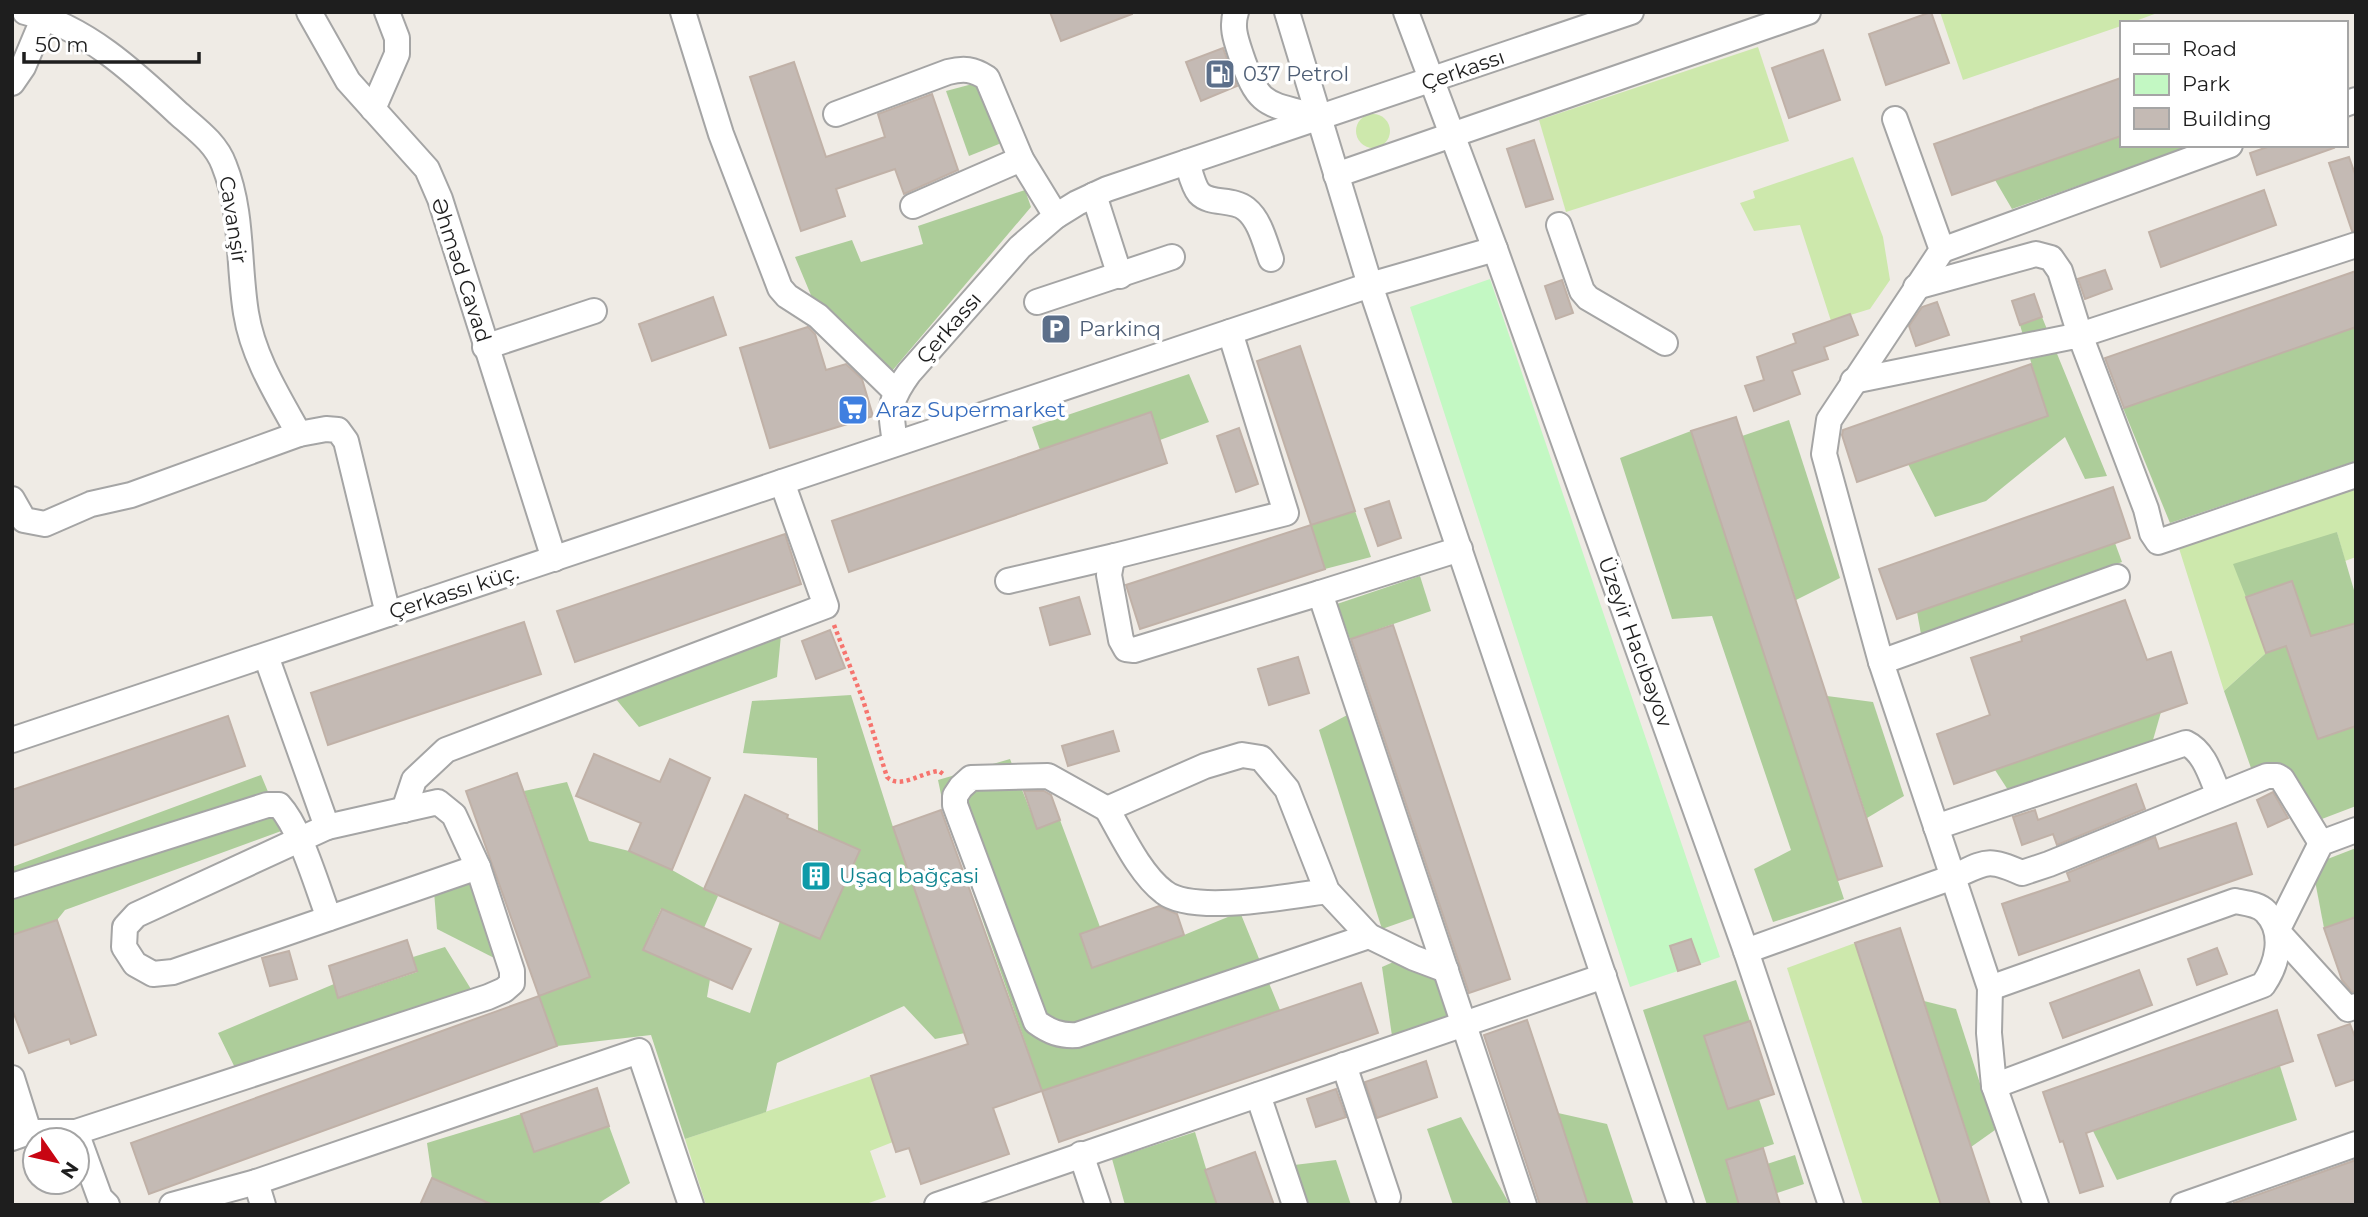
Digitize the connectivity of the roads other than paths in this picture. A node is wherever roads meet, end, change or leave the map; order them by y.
1 (309, 12) edge
2 (387, 12) edge
3 (683, 12) edge
4 (1236, 12) edge
5 (1287, 12) edge
6 (1406, 12) edge
7 (1631, 12) edge
8 (1808, 12) edge
9 (34, 15) edge
10 (1431, 81) junction
11 (12, 83) edge
12 (373, 109) junction
13 (836, 114) dead end
14 (1319, 117) junction
15 (1895, 119) dead end
16 (1453, 135) junction
17 (2225, 147) edge
18 (1021, 159) junction
19 (1187, 162) junction
20 (1336, 175) junction
21 (1094, 195) junction
22 (913, 206) dead end
23 (1056, 216) junction
24 (1559, 226) dead end
25 (2356, 245) edge
26 (1495, 249) junction
27 (1942, 250) junction
28 (1172, 257) dead end
29 (1271, 259) dead end
30 (1120, 276) junction
31 (1370, 285) junction
32 (1916, 288) junction
33 (1037, 302) dead end
34 (594, 311) dead end
35 (1230, 332) junction
36 (2080, 335) junction
37 (1665, 343) dead end
38 (485, 347) junction
39 (1853, 381) junction
40 (895, 391) junction
41 (299, 434) junction
42 (895, 443) junction
43 (2356, 475) edge
44 (782, 482) junction
45 (12, 499) edge
46 (1460, 549) junction
47 (1115, 556) junction
48 (554, 559) junction
49 (2117, 577) dead end
50 (1008, 582) dead end
51 (1320, 593) junction
52 (388, 614) junction
53 (266, 656) junction
54 (1881, 662) junction
55 (12, 740) edge
56 (2220, 795) junction
57 (1107, 808) junction
58 (404, 810) junction
59 (327, 827) junction
60 (1936, 827) junction
61 (2356, 830) edge
62 (299, 840) junction
63 (2321, 843) junction
64 (478, 867) junction
65 (1953, 877) junction
66 (12, 886) edge
67 (1327, 891) junction
68 (329, 918) junction
69 (2277, 931) junction
70 (1369, 936) junction
71 (1746, 951) junction
72 (1446, 970) junction
73 (1604, 976) junction
74 (1990, 988) junction
75 (2356, 1006) edge
76 (1464, 1023) junction
77 (1344, 1065) junction
78 (12, 1078) edge
79 (1994, 1086) junction
80 (1258, 1095) junction
81 (91, 1127) edge
82 (21, 1135) edge
83 (2356, 1144) edge
84 (1081, 1154) junction
85 (91, 1173) edge
86 (259, 1193) edge
87 (1388, 1197) dead end
88 (107, 1205) edge
89 (172, 1205) edge
90 (691, 1205) edge
91 (937, 1205) edge
92 (1098, 1205) edge
93 (1295, 1205) edge
94 (1524, 1205) edge
95 (1681, 1205) edge
96 (1832, 1205) edge
97 (2036, 1205) edge
98 (2183, 1205) edge

1 - 12 street, Əhməd Cavad
2 - 12 street
3 - 40 street
4 - 14 street
5 - 14 street
6 - 10 street, Üzeyir Hacıbəyov
7 - 10 street, Çerkassı
8 - 16 street
9 - 11 street
9 - 41 street, Cavanşir
10 - 14 street, Çerkassı
10 - 16 street, Üzeyir Hacıbəyov
12 - 38 street, Əhməd Cavad
13 - 18 street
14 - 19 street, Çerkassı
14 - 20 street
15 - 27 street
16 - 20 street
16 - 26 street, Üzeyir Hacıbəyov
17 - 27 street
18 - 22 street
18 - 23 street
19 - 21 street, Çerkassı
19 - 29 street
20 - 31 street
21 - 23 street, Çerkassı
21 - 30 street
23 - 40 street, Çerkassı
24 - 37 street
25 - 36 street
26 - 31 street
26 - 71 street, Üzeyir Hacıbəyov
27 - 32 street
28 - 30 street
30 - 33 street
31 - 35 street
31 - 46 street
32 - 36 street
32 - 39 street
34 - 38 street
35 - 42 street
35 - 47 street
36 - 39 street
36 - 43 street
38 - 48 street, Əhməd Cavad
39 - 54 street
40 - 42 street
41 - 45 street
41 - 52 street
42 - 44 street, Çerkassı küç.
44 - 48 street, Çerkassı küç.
44 - 58 street
46 - 51 street
46 - 73 street
47 - 50 street
47 - 51 street
48 - 52 street, Çerkassı küç.
49 - 54 street
51 - 72 street
52 - 53 street, Çerkassı küç.
53 - 55 street, Çerkassı küç.
53 - 59 street
54 - 60 street
56 - 60 street
56 - 63 street
56 - 65 street
57 - 67 street
57 - 67 street
57 - 70 street
58 - 59 street
58 - 64 street
59 - 62 street
60 - 65 street
61 - 63 street
62 - 66 street
62 - 68 street
62 - 68 street
63 - 69 street
64 - 68 street
64 - 81 street
65 - 71 street
65 - 74 street
67 - 70 street
69 - 74 street
69 - 75 street
69 - 79 street
70 - 72 street
71 - 96 street, Üzeyir Hacıbəyov
72 - 76 street
73 - 76 street
73 - 95 street
74 - 79 street
76 - 77 street
76 - 94 street
77 - 80 street
77 - 87 street
78 - 82 street
79 - 97 street
80 - 84 street
80 - 93 street
83 - 98 street
84 - 91 street
84 - 92 street
85 - 88 street
86 - 89 street
86 - 90 street

